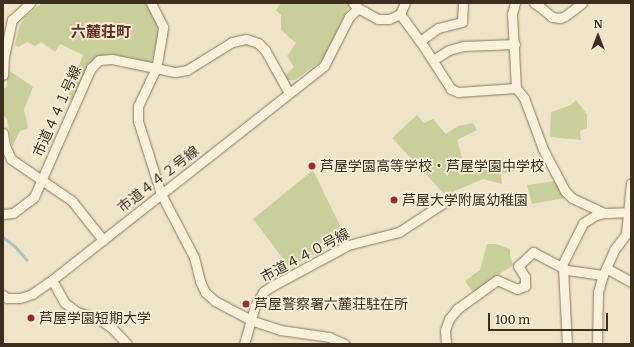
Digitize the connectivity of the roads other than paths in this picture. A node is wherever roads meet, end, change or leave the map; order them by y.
1 (30, 3) edge
2 (151, 3) edge
3 (405, 3) edge
4 (463, 3) edge
5 (515, 3) edge
6 (534, 3) edge
7 (582, 3) edge
8 (356, 6) edge
9 (400, 14) junction
10 (420, 41) junction
11 (515, 44) junction
12 (433, 60) junction
13 (156, 68) junction
14 (3, 75) edge
15 (516, 88) junction
16 (289, 93) junction
17 (3, 133) edge
18 (42, 180) junction
19 (631, 183) edge
20 (161, 194) junction
21 (451, 198) dead end
22 (628, 212) junction
23 (604, 213) junction
24 (3, 214) edge
25 (103, 240) junction
26 (562, 268) junction
27 (604, 271) junction
28 (52, 280) junction
29 (631, 282) edge
30 (4, 298) edge
31 (250, 320) junction
32 (127, 344) edge
33 (244, 344) edge
34 (345, 344) edge
35 (446, 344) edge
36 (567, 344) edge
37 (597, 344) edge

1 - 14 street
2 - 13 street
3 - 9 street
4 - 10 street
5 - 11 street
6 - 7 street
8 - 9 street
8 - 16 street, 市道４４２号線
9 - 10 street
10 - 12 street
11 - 12 street
11 - 15 street
12 - 15 street
13 - 16 street, 市道４４１号線
13 - 18 street, 市道４４１号線
13 - 20 street
15 - 23 street
16 - 20 street, 市道４４２号線
17 - 18 street
18 - 24 street, 市道４４１号線
18 - 25 street
19 - 22 street
20 - 25 street, 市道４４２号線
20 - 31 street
21 - 31 street, 市道４４０号線
22 - 23 street
22 - 27 street
23 - 26 street
25 - 28 street, 市道４４２号線
26 - 27 street
26 - 35 street
26 - 36 street
27 - 29 street
27 - 37 street
28 - 30 street, 市道４４２号線
28 - 32 street
31 - 33 street, 市道４４０号線
31 - 34 street

